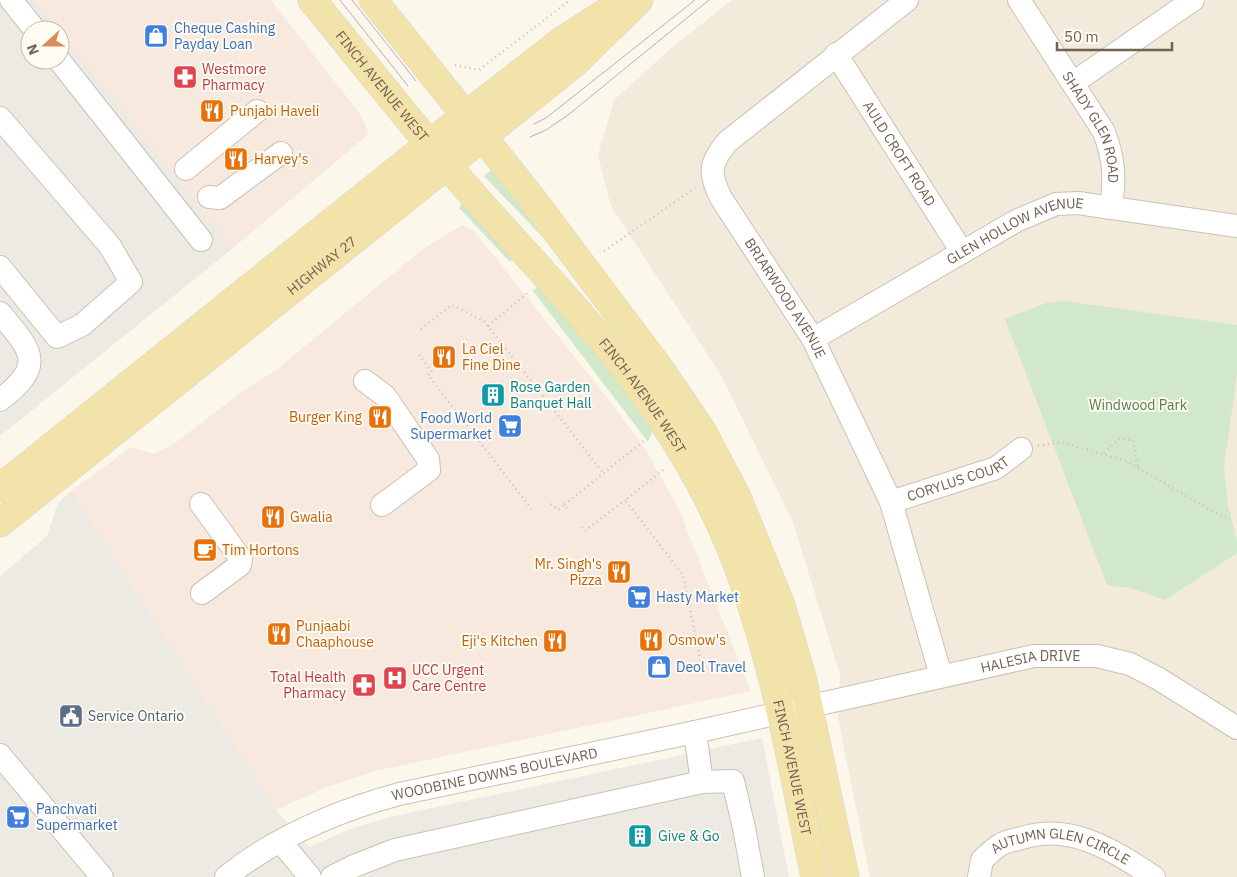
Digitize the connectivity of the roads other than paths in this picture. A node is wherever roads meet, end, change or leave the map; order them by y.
1 (12, 0) edge
2 (312, 0) edge
3 (373, 0) edge
4 (626, 0) edge
5 (639, 0) edge
6 (907, 0) edge
7 (1019, 0) edge
8 (1193, 0) edge
9 (27, 20) edge
10 (836, 54) junction
11 (67, 70) edge
12 (1073, 83) junction
13 (256, 111) dead end
14 (465, 116) junction
15 (0, 118) edge
16 (484, 137) junction
17 (434, 140) junction
18 (281, 153) dead end
19 (453, 162) junction
20 (186, 169) dead end
21 (209, 197) dead end
22 (1110, 208) junction
23 (1237, 226) edge
24 (202, 240) dead end
25 (962, 252) junction
26 (0, 267) edge
27 (0, 312) edge
28 (813, 339) junction
29 (642, 345) junction
30 (365, 381) dead end
31 (0, 400) edge
32 (702, 431) junction
33 (676, 441) junction
34 (1021, 449) road end
35 (0, 488) edge
36 (890, 502) junction
37 (200, 504) dead end
38 (382, 505) dead end
39 (0, 523) edge
40 (202, 593) dead end
41 (941, 676) junction
42 (808, 706) junction
43 (780, 712) junction
44 (1237, 728) edge
45 (695, 732) junction
46 (0, 755) edge
47 (702, 782) junction
48 (281, 842) junction
49 (102, 877) edge
50 (226, 877) edge
51 (310, 877) edge
52 (332, 877) edge
53 (753, 877) edge
54 (815, 877) edge
55 (845, 877) edge
56 (979, 877) edge
57 (1154, 877) edge

1 - 9 street
2 - 17 main road, FINCH AVENUE WEST
3 - 14 main road, FINCH AVENUE WEST
4 - 14 main road, HIGHWAY 27
5 - 16 main road, HIGHWAY 27
6 - 10 street, BRIARWOOD AVENUE
7 - 12 street, SHADY GLEN ROAD
8 - 12 street
10 - 25 street, AULD CROFT ROAD
10 - 28 street, BRIARWOOD AVENUE
11 - 24 street
12 - 22 street, SHADY GLEN ROAD
13 - 20 street
14 - 16 main road, FINCH AVENUE WEST
14 - 17 main road, HIGHWAY 27
15 - 26 street
16 - 19 main road, HIGHWAY 27
16 - 29 main road, FINCH AVENUE WEST
17 - 19 main road, FINCH AVENUE WEST
17 - 35 main road, HIGHWAY 27
18 - 21 street
19 - 29 main road, FINCH AVENUE WEST
19 - 33 main road, FINCH AVENUE WEST
19 - 39 main road, HIGHWAY 27
22 - 23 street, GLEN HOLLOW AVENUE
22 - 25 street, GLEN HOLLOW AVENUE
25 - 28 street, GLEN HOLLOW AVENUE
27 - 31 street
28 - 36 street, BRIARWOOD AVENUE
29 - 32 main road, FINCH AVENUE WEST
30 - 38 street
32 - 33 main road
32 - 42 main road, FINCH AVENUE WEST
33 - 43 main road, FINCH AVENUE WEST
34 - 36 street, CORYLUS COURT
36 - 41 street, BRIARWOOD AVENUE
37 - 40 street
41 - 42 street, HALESIA DRIVE
41 - 44 street, HALESIA DRIVE
42 - 43 street, HALESIA DRIVE
42 - 55 main road, FINCH AVENUE WEST
43 - 45 street, WOODBINE DOWNS BOULEVARD
43 - 54 main road, FINCH AVENUE WEST
45 - 47 street
45 - 48 street, WOODBINE DOWNS BOULEVARD
46 - 49 street
47 - 52 street
47 - 53 street
48 - 50 street, WOODBINE DOWNS BOULEVARD
48 - 51 street
56 - 57 street, AUTUMN GLEN CIRCLE

